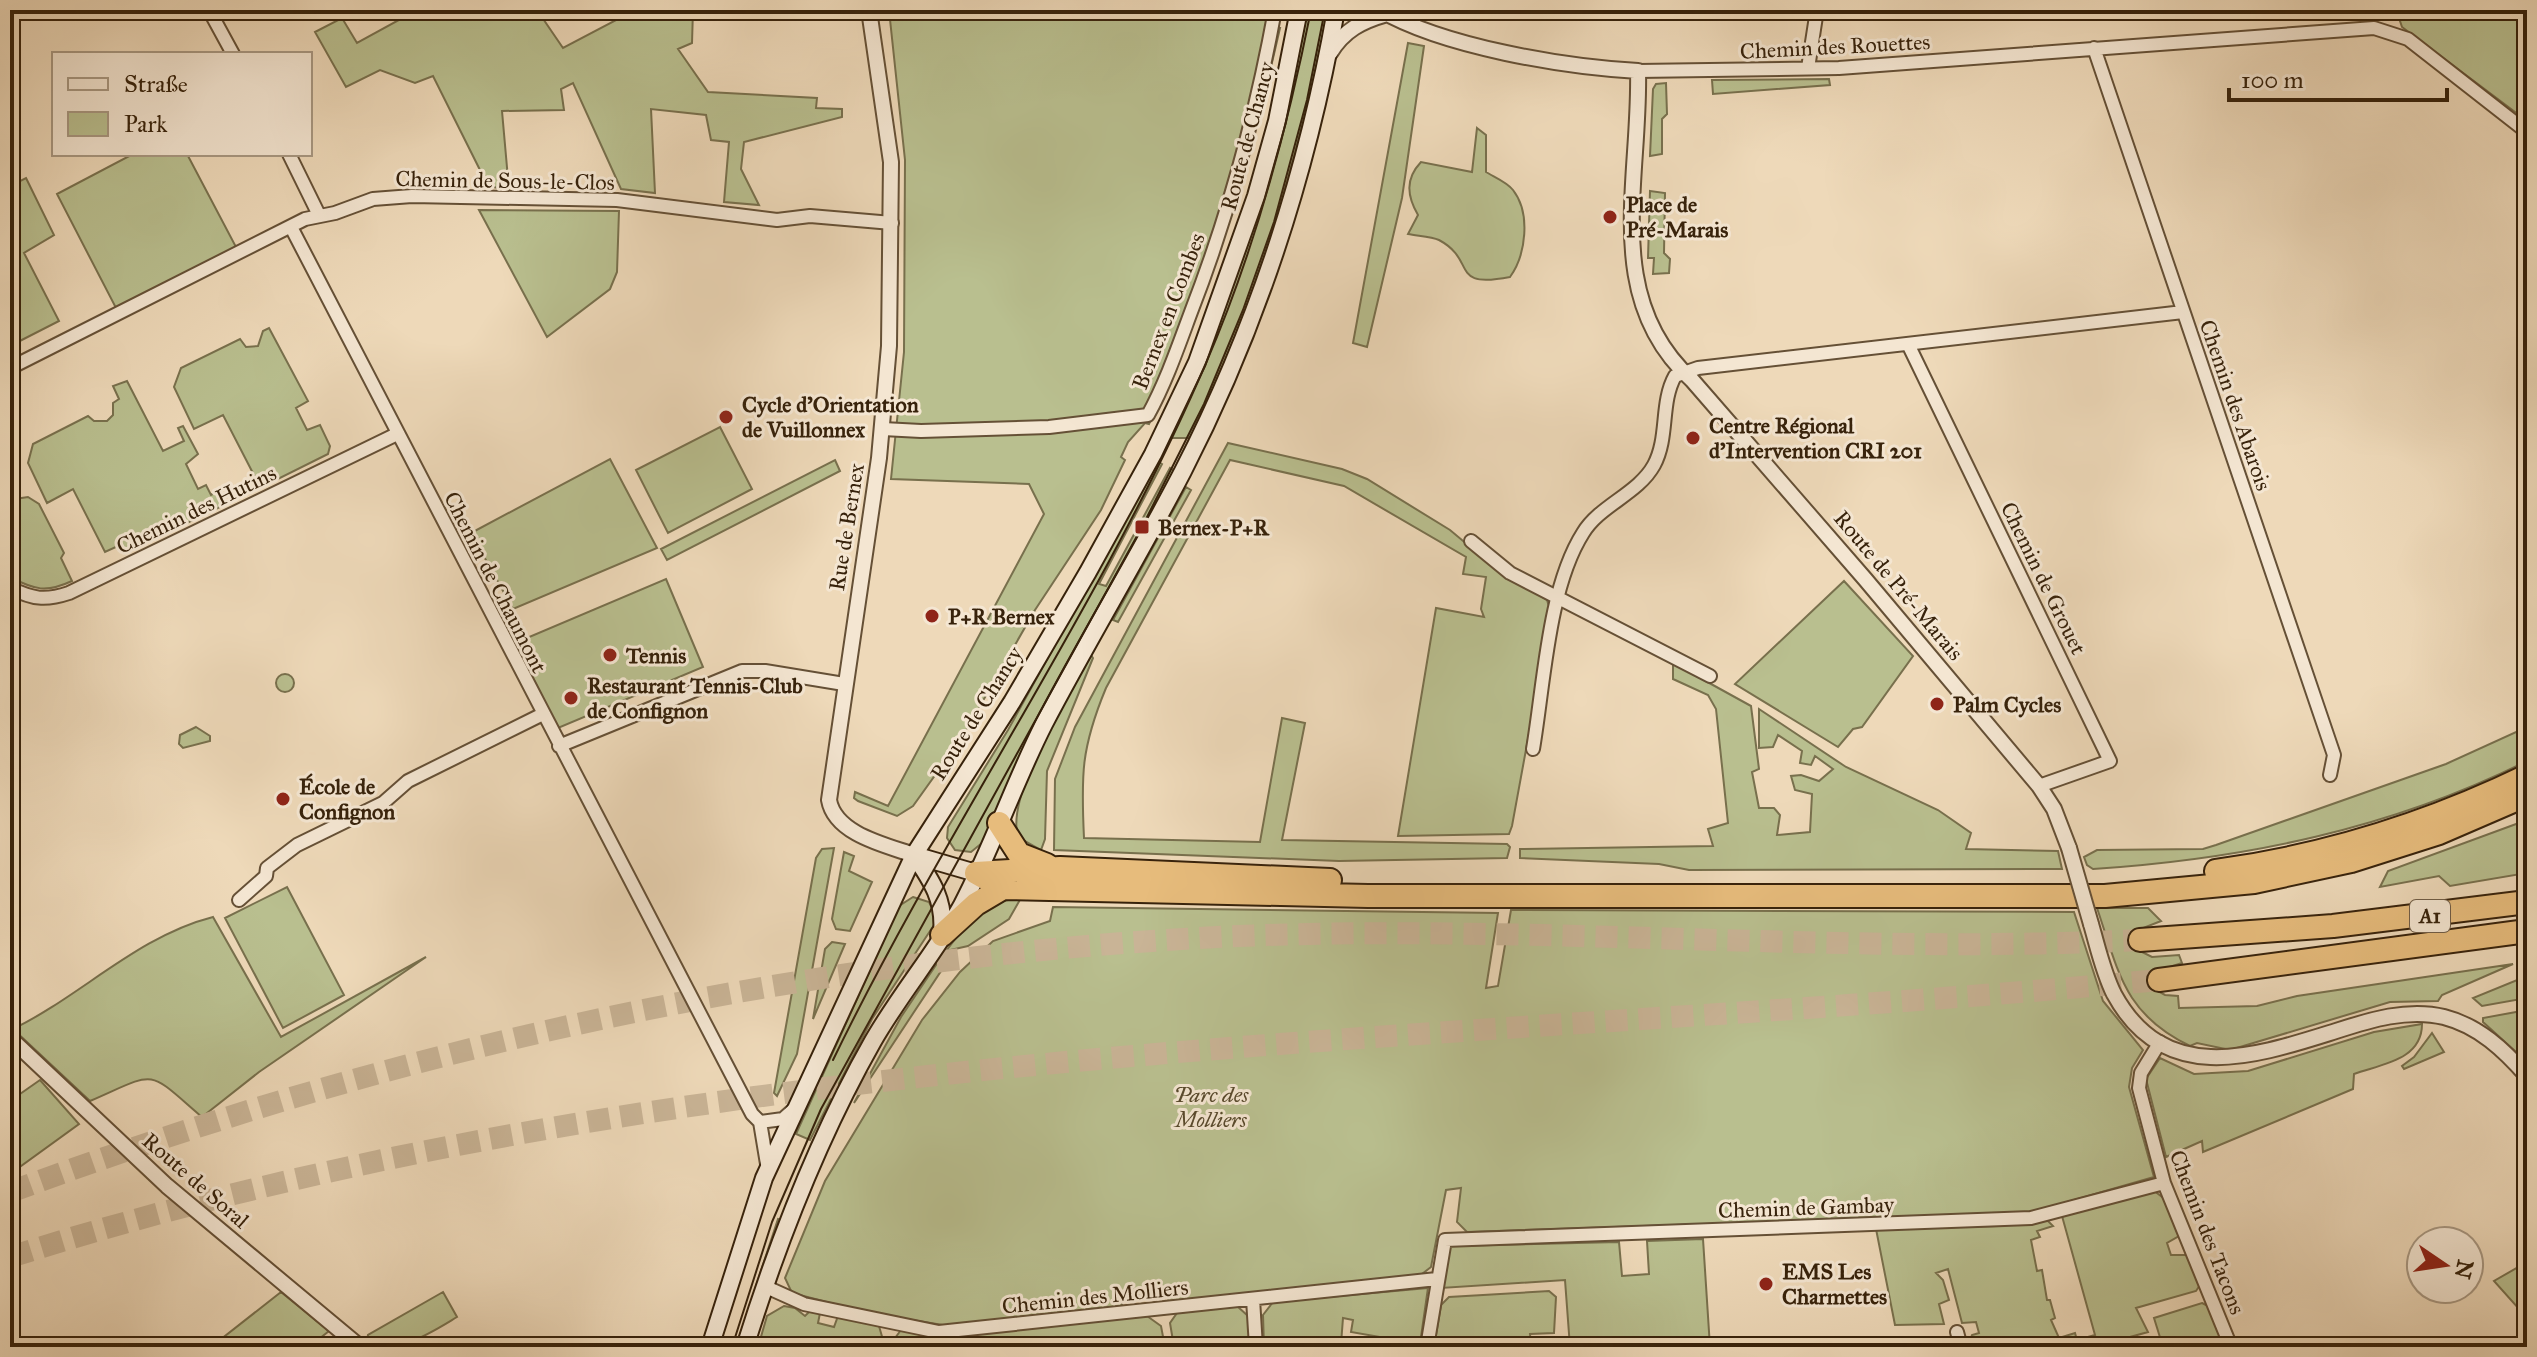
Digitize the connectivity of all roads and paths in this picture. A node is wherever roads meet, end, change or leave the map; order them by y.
1 (209, 10) edge
2 (1275, 10) edge
3 (1299, 10) edge
4 (1336, 10) edge
5 (1817, 10) edge
6 (871, 11) edge
7 (1384, 12) edge
8 (2094, 48) junction
9 (232, 52) edge
10 (1325, 62) junction
11 (1808, 68) junction
12 (1638, 71) junction
13 (2527, 132) edge
14 (290, 156) edge
15 (319, 215) junction
16 (892, 223) junction
17 (291, 227) junction
18 (2183, 312) junction
19 (1908, 344) junction
20 (10, 368) edge
21 (1682, 371) junction
22 (883, 429) junction
23 (397, 434) junction
24 (1471, 541) dead end
25 (10, 588) edge
26 (1560, 597) junction
27 (1710, 676) dead end
28 (844, 684) junction
29 (543, 714) junction
30 (559, 746) junction
31 (1533, 749) dead end
32 (2330, 775) dead end
33 (2527, 776) edge
34 (2039, 786) junction
35 (2527, 795) edge
36 (999, 823) junction
37 (914, 855) junction
38 (1060, 868) junction
39 (976, 873) junction
40 (1003, 888) junction
41 (239, 900) dead end
42 (2527, 902) edge
43 (2527, 933) edge
44 (942, 935) junction
45 (2140, 940) tunnel mouth
46 (2159, 980) tunnel mouth
47 (10, 1038) edge
48 (2160, 1042) junction
49 (2527, 1076) edge
50 (799, 1105) junction
51 (760, 1122) junction
52 (768, 1170) junction
53 (2164, 1183) junction
54 (1437, 1279) junction
55 (764, 1286) junction
56 (1253, 1299) junction
57 (1957, 1332) dead end
58 (360, 1347) edge
59 (710, 1347) edge
60 (745, 1347) edge
61 (1256, 1347) edge
62 (1427, 1347) edge
63 (1961, 1347) edge
64 (2231, 1347) edge

1 - 9 street
2 - 22 street, Bernex en Combes
3 - 37 main road, Route de Chancy
4 - 10 main road
5 - 11 street
6 - 16 street, Rue de Bernex
7 - 10 street
7 - 12 street
8 - 11 street, Chemin des Rouettes
8 - 13 street, Chemin des Rouettes
8 - 18 street, Chemin des Abarois
10 - 36 main road
11 - 12 street, Chemin des Rouettes
12 - 21 street, Route de Pré-Marais
14 - 15 street
15 - 16 street, Chemin de Sous-le-Clos
15 - 17 street, Chemin de Sous-le-Clos
16 - 22 street, Rue de Bernex
17 - 20 street, Chemin de Sous-le-Clos
17 - 23 street, Chemin de Chaumont
18 - 19 street
18 - 32 street, Chemin des Abarois
19 - 21 street
19 - 34 street, Chemin de Grouet
21 - 26 street
21 - 34 street, Route de Pré-Marais
22 - 28 street, Rue de Bernex
23 - 25 street, Chemin des Hutins
23 - 29 street, Chemin de Chaumont
24 - 26 street
26 - 27 street
26 - 31 street
28 - 30 street
28 - 37 street, Rue de Bernex
29 - 30 street, Chemin de Chaumont
29 - 41 street
30 - 51 street, Chemin de Chaumont
33 - 38 highway
34 - 48 street, Route de Pré-Marais, bridge
35 - 40 highway
36 - 38 highway
36 - 39 main road
37 - 39 main road
37 - 44 main road
37 - 50 main road, Route de Chancy
38 - 39 highway
39 - 40 highway
39 - 44 main road
40 - 44 highway
42 - 45 highway, A1
43 - 46 highway, A1
44 - 55 main road
47 - 58 street, Route de Soral
48 - 49 street, Route de Pré-Marais
48 - 53 street, Chemin des Tacons
50 - 51 street
50 - 52 main road, Route de Chancy
51 - 52 street, Chemin de Chaumont
52 - 59 main road, Route de Chancy
53 - 54 street, Chemin de Gambay
53 - 64 street, Chemin des Tacons
54 - 56 street, Chemin des Molliers
54 - 62 street
55 - 56 street, Chemin des Molliers
55 - 60 main road
56 - 61 street
57 - 63 street

